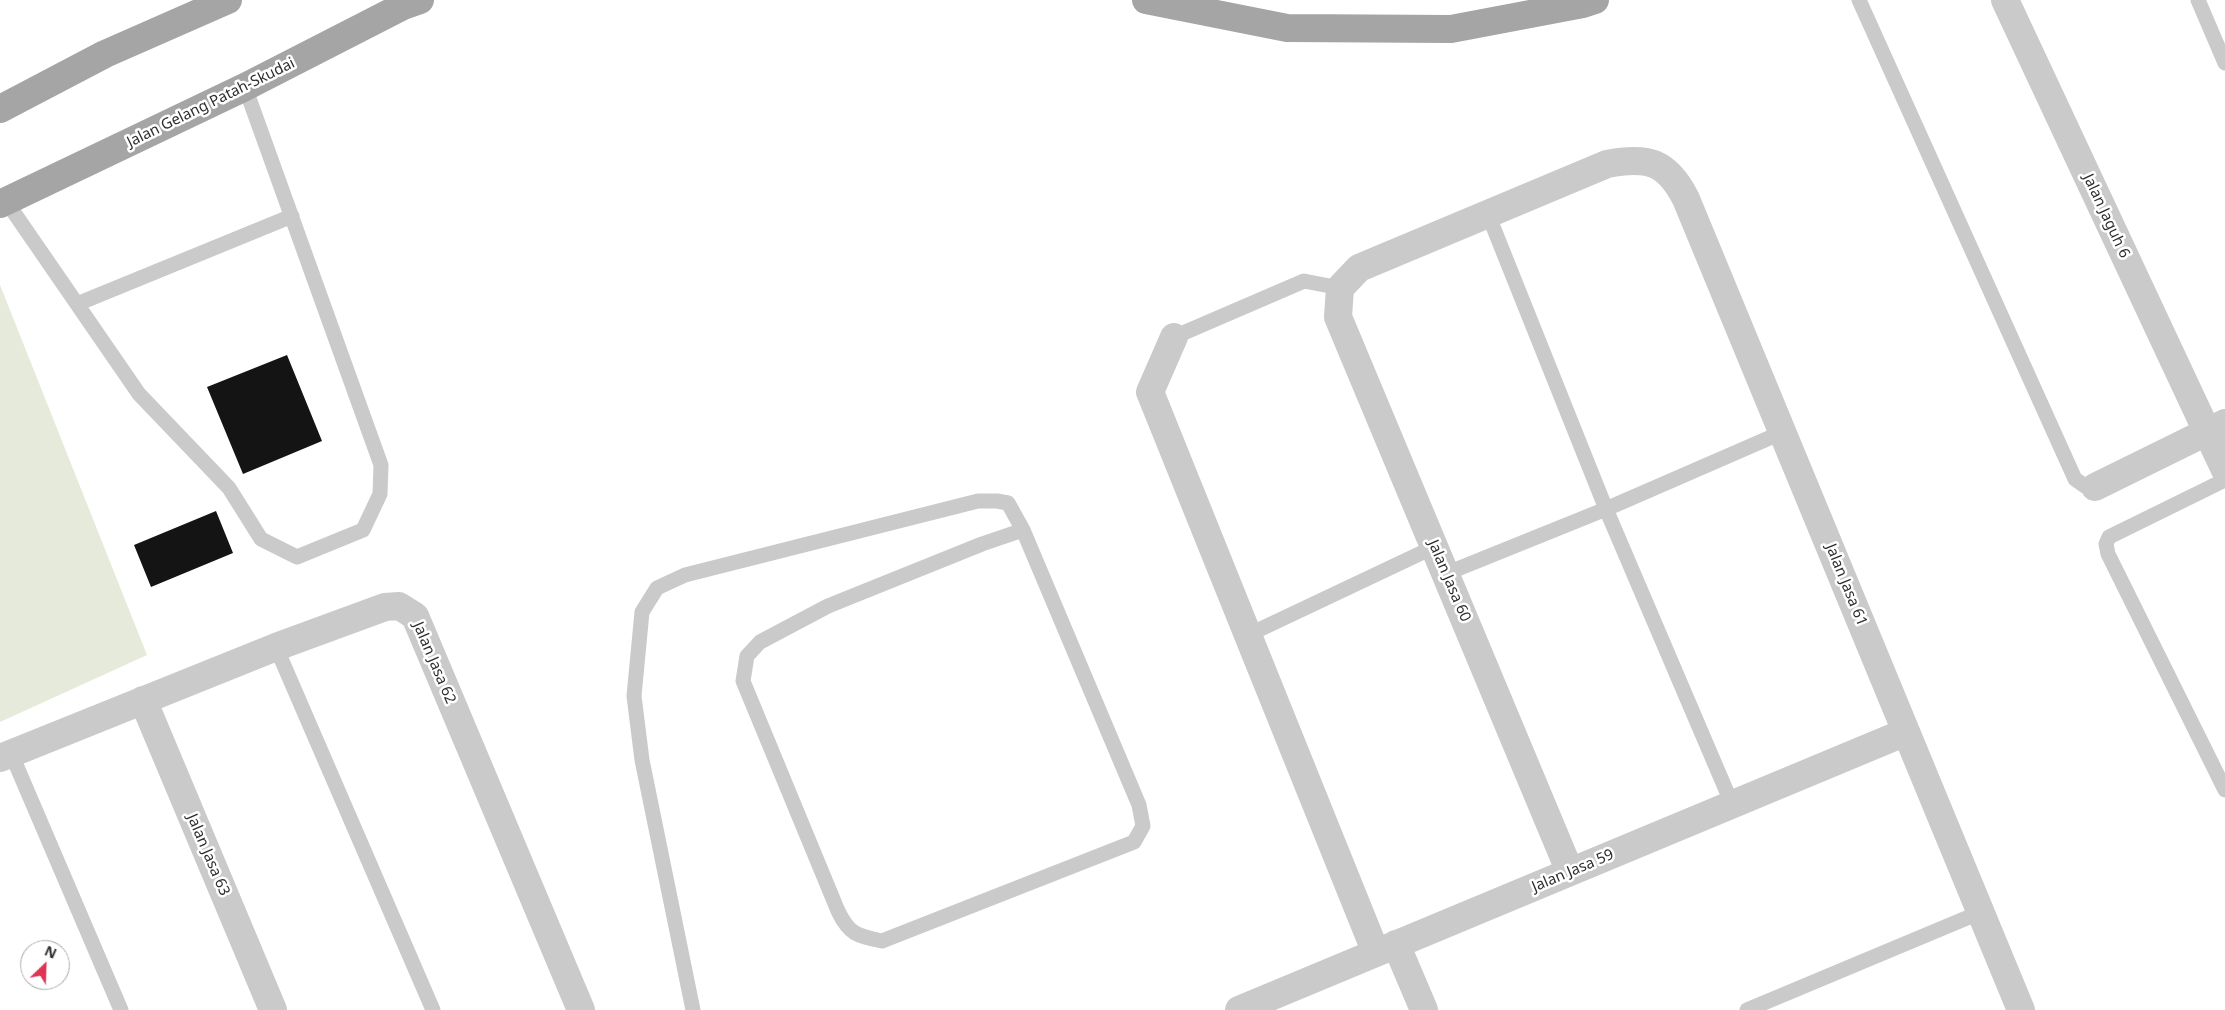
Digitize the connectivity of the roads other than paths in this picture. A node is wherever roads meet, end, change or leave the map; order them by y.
1 (228, 0) edge
2 (420, 0) edge
3 (1146, 0) edge
4 (1595, 0) edge
5 (1859, 0) edge
6 (2006, 0) edge
7 (2198, 0) edge
8 (2225, 63) edge
9 (245, 87) junction
10 (0, 109) edge
11 (3, 202) edge
12 (1488, 214) junction
13 (292, 216) junction
14 (1340, 288) junction
15 (76, 304) junction
16 (1174, 337) joint
17 (2216, 427) edge
18 (1783, 432) junction
19 (2225, 470) edge
20 (2225, 480) edge
21 (2095, 487) joint
22 (1606, 509) junction
23 (1023, 530) junction
24 (1434, 547) junction
25 (1445, 574) junction
26 (1248, 635) junction
27 (276, 646) junction
28 (143, 700) junction
29 (1906, 732) junction
30 (5, 756) edge
31 (2225, 790) edge
32 (1732, 804) junction
33 (1570, 872) junction
34 (1981, 912) junction
35 (1386, 948) junction
36 (264, 1008) edge
37 (121, 1010) edge
38 (433, 1010) edge
39 (581, 1010) edge
40 (694, 1010) edge
41 (1239, 1010) edge
42 (1424, 1010) edge
43 (1747, 1010) edge
44 (2022, 1010) edge

1 - 10 main road
2 - 9 main road, Jalan Gelang Patah-Skudai
3 - 4 main road
5 - 21 lane
6 - 17 street, Jalan Jaguh 6
7 - 8 lane
9 - 11 main road, Jalan Gelang Patah-Skudai
9 - 13 lane
11 - 15 lane
12 - 14 street
12 - 18 street, Jalan Jasa 61
12 - 22 lane
13 - 15 lane
13 - 15 lane
14 - 16 lane
14 - 24 street, Jalan Jasa 60
16 - 26 street
17 - 19 street, Jalan Jaguh 6
17 - 21 street
18 - 22 lane
18 - 29 street, Jalan Jasa 61
20 - 31 lane
22 - 25 lane
22 - 32 lane
23 - 23 lane
23 - 40 lane
24 - 25 street, Jalan Jasa 60
24 - 26 lane
25 - 33 street, Jalan Jasa 60
26 - 35 street
27 - 28 street, Jalan Jasa 62
27 - 38 lane
27 - 39 street, Jalan Jasa 62
28 - 30 street, Jalan Jasa 62
28 - 36 street, Jalan Jasa 63
29 - 32 street, Jalan Jasa 59
29 - 34 street, Jalan Jasa 61
30 - 37 lane
32 - 33 street, Jalan Jasa 59
33 - 35 street, Jalan Jasa 59
34 - 43 lane
34 - 44 street, Jalan Jasa 61
35 - 41 street, Jalan Jasa 59
35 - 42 street

